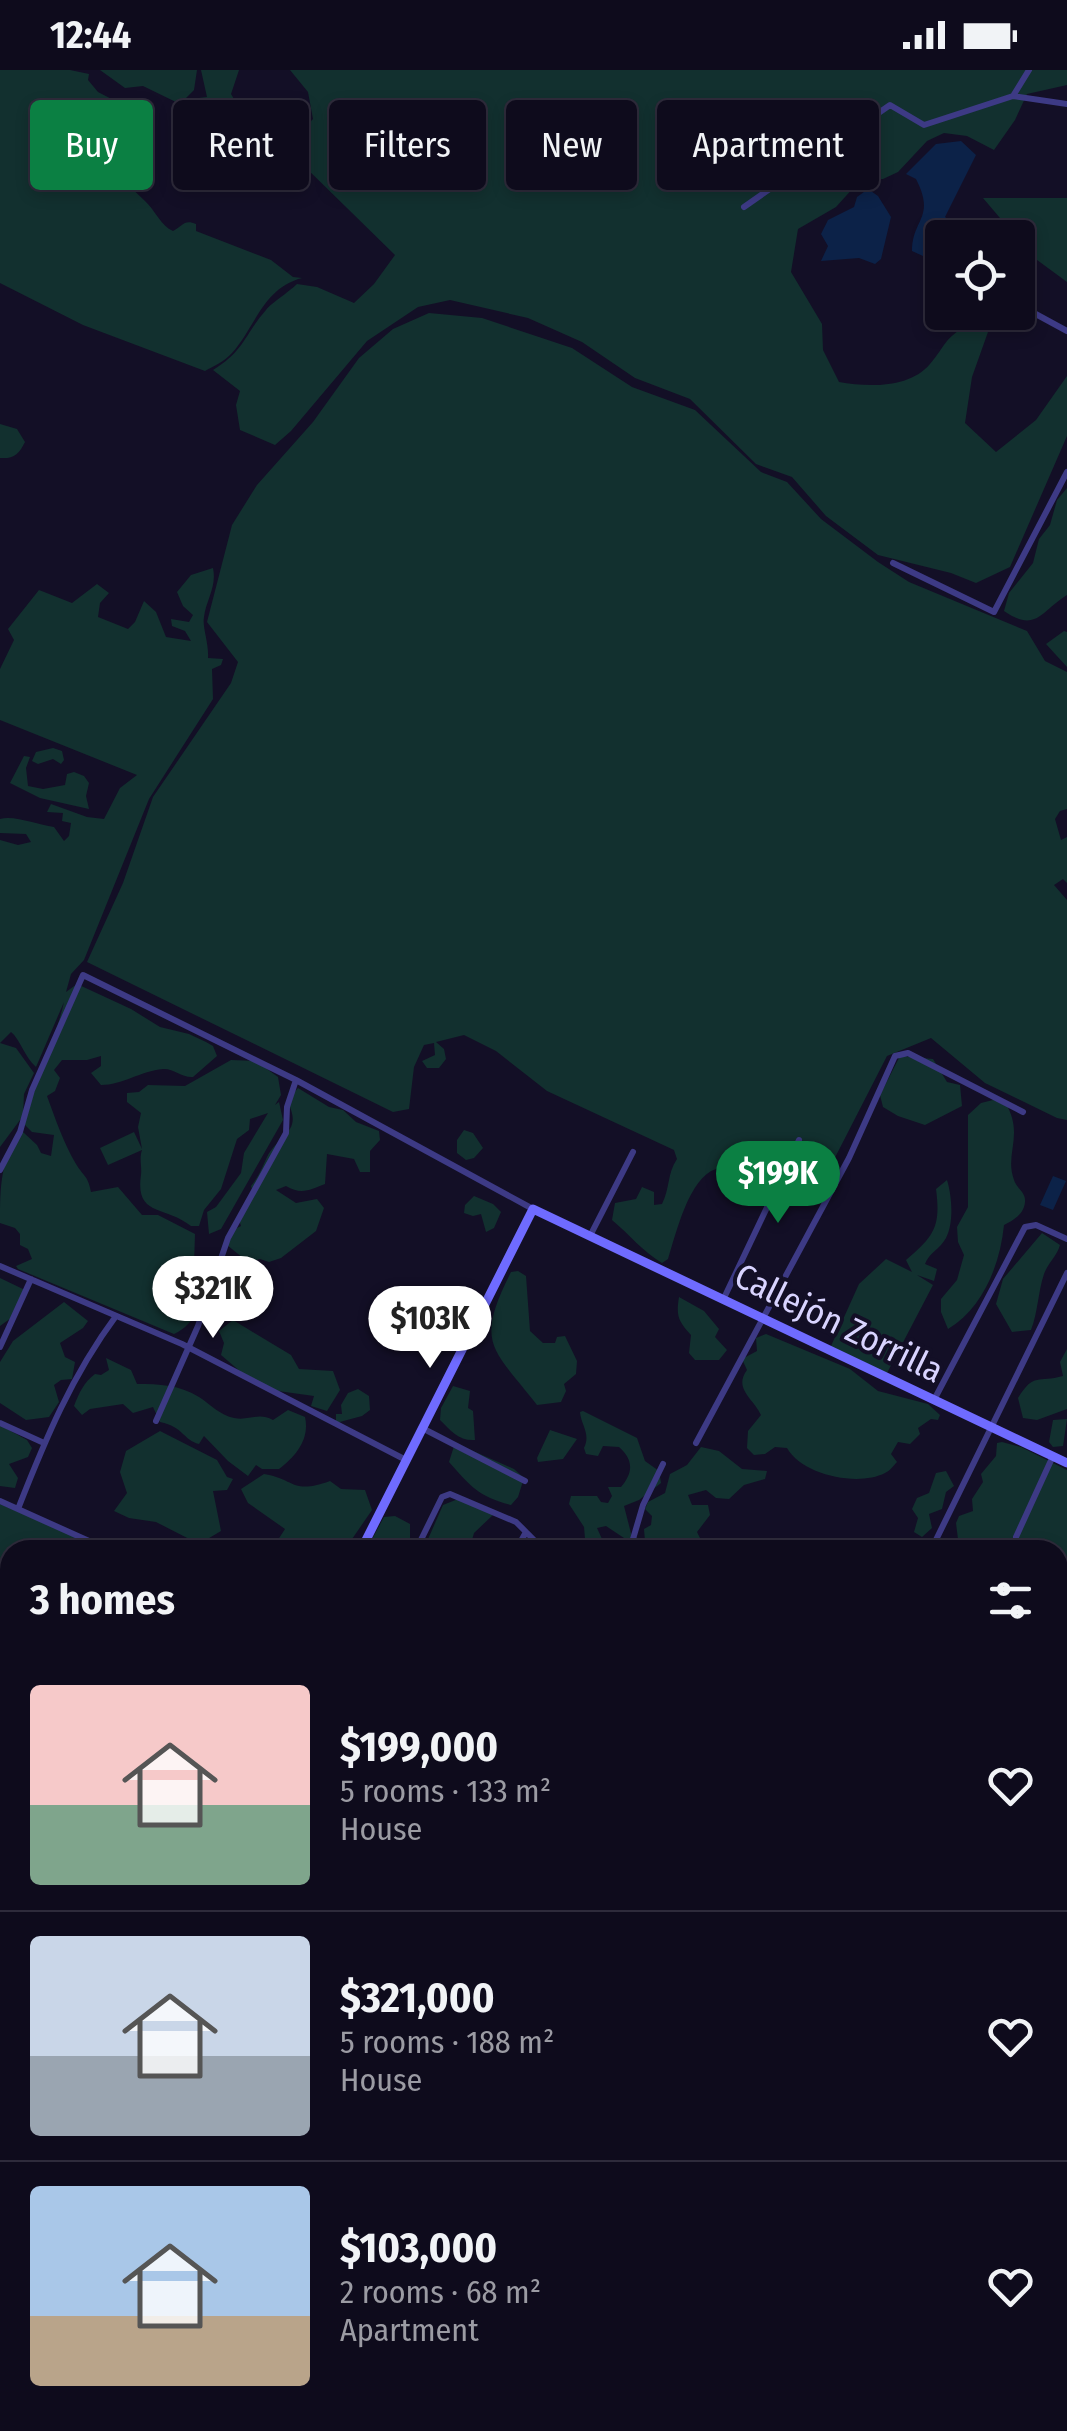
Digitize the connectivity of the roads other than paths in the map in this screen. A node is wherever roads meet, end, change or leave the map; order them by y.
1 (1029, 70) edge
2 (1012, 96) junction
3 (1067, 104) edge
4 (744, 207) dead end
5 (1035, 314) edge
6 (1067, 331) edge
7 (1067, 472) edge
8 (894, 564) dead end
9 (296, 1080) junction
10 (1023, 1112) dead end
11 (798, 1140) dead end
12 (633, 1152) dead end
13 (0, 1170) edge
14 (533, 1210) junction
15 (590, 1236) junction
16 (1067, 1239) edge
17 (0, 1266) edge
18 (1067, 1273) edge
19 (31, 1279) junction
20 (724, 1298) junction
21 (116, 1316) junction
22 (765, 1317) junction
23 (0, 1348) edge
24 (188, 1348) junction
25 (934, 1400) junction
26 (156, 1421) dead end
27 (0, 1423) edge
28 (992, 1426) junction
29 (422, 1428) junction
30 (44, 1443) junction
31 (696, 1443) dead end
32 (1052, 1456) junction
33 (406, 1460) junction
34 (1067, 1463) edge
35 (664, 1464) dead end
36 (525, 1481) dead end
37 (0, 1501) edge
38 (18, 1509) junction
39 (526, 1532) junction
40 (1016, 1537) dead end
41 (634, 1539) edge
42 (87, 1540) edge
43 (366, 1540) edge
44 (421, 1540) edge
45 (522, 1540) edge
46 (537, 1540) edge
47 (936, 1540) edge

1 - 2 street
2 - 3 street
2 - 4 street
5 - 6 street
7 - 8 street
9 - 13 street
9 - 14 street
9 - 24 street
10 - 22 street
11 - 20 street
12 - 15 street
14 - 15 street, Callejón Zorrilla
14 - 29 street
15 - 20 street, Callejón Zorrilla
16 - 25 street
17 - 19 street
18 - 28 street
19 - 21 street
19 - 23 street
20 - 22 street, Callejón Zorrilla
21 - 24 street
21 - 30 street
22 - 25 street, Callejón Zorrilla
22 - 31 street
24 - 26 street
24 - 33 street
25 - 28 street, Callejón Zorrilla
27 - 30 street
28 - 32 street, Callejón Zorrilla
28 - 47 street
29 - 33 street
29 - 36 street
30 - 38 street
32 - 34 street, Callejón Zorrilla
32 - 40 street
33 - 43 street
35 - 41 street
37 - 38 street
38 - 42 street
39 - 44 street
39 - 45 street
39 - 46 street

